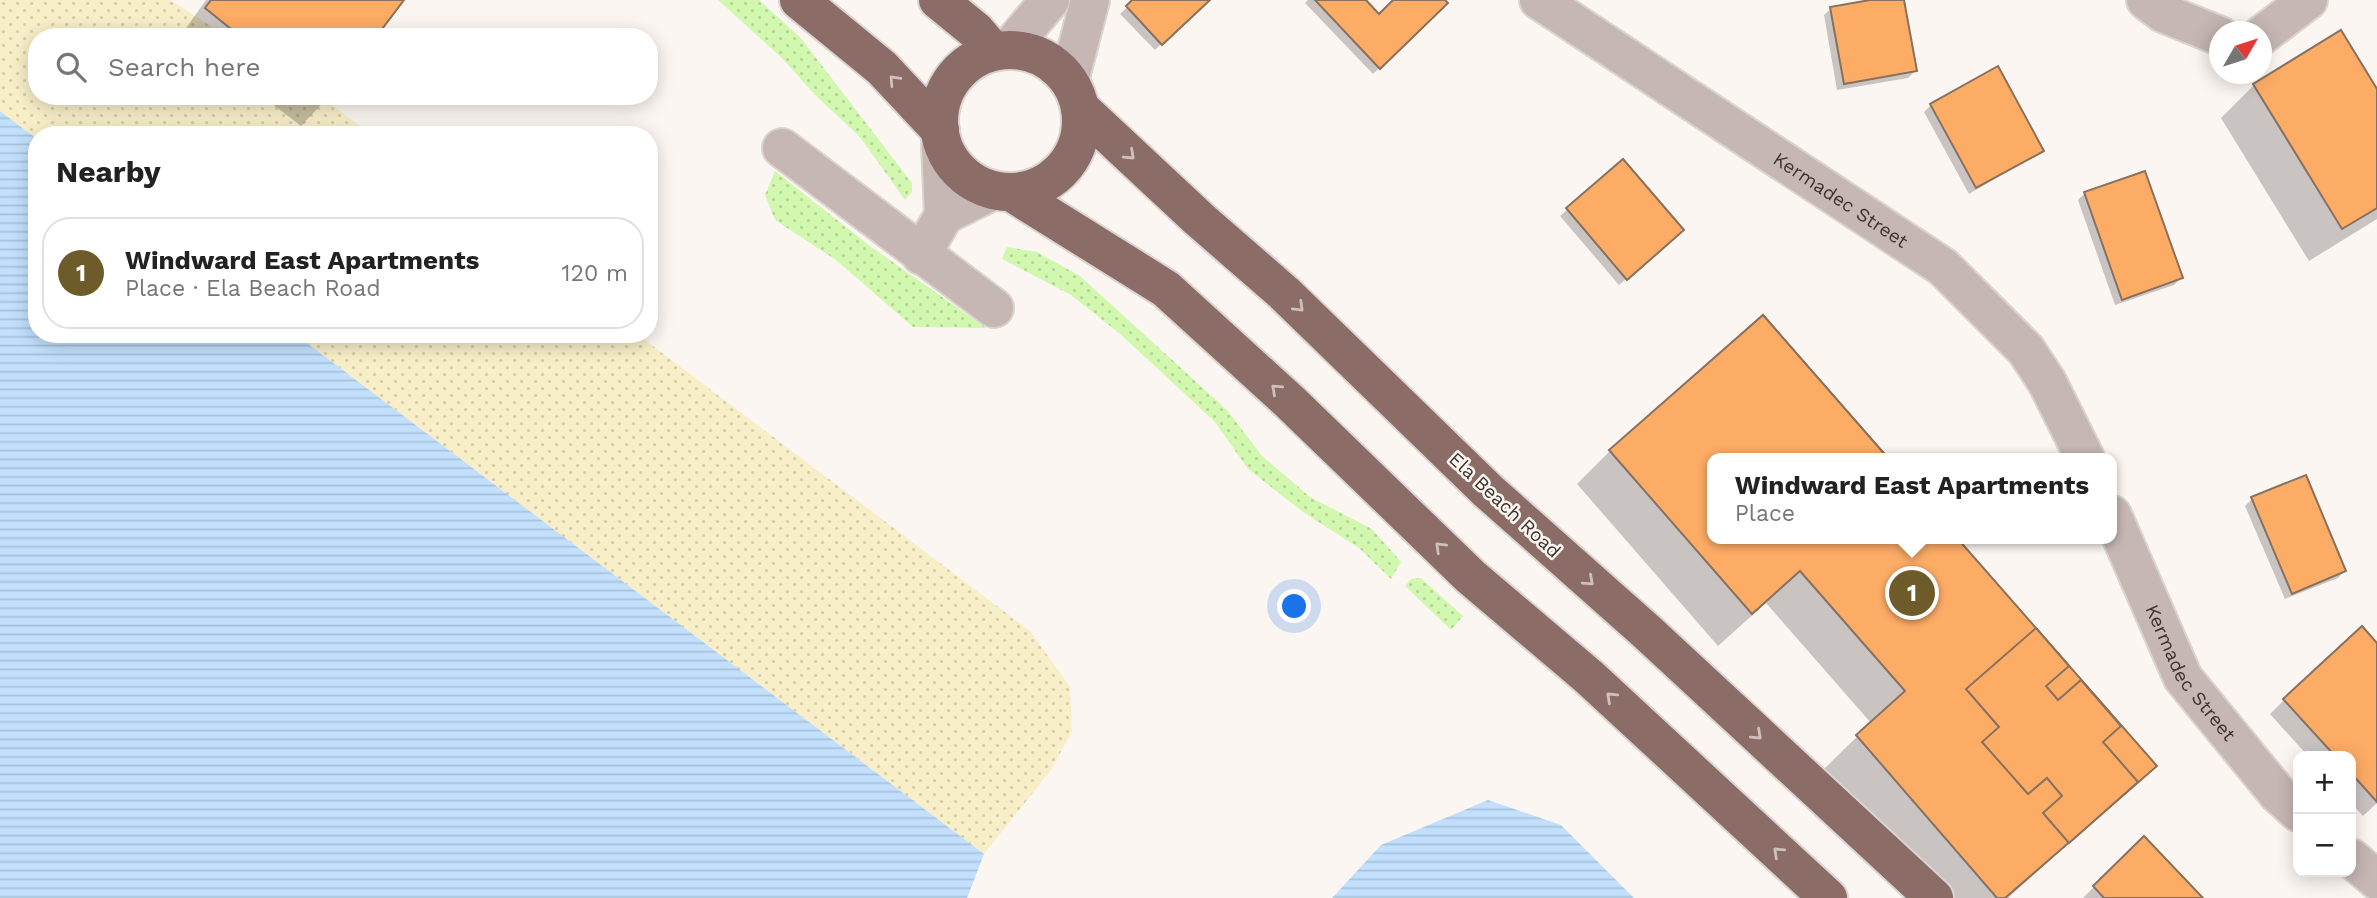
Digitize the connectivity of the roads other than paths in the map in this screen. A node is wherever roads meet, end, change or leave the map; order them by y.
1 (799, 0) edge
2 (938, 0) edge
3 (1050, 0) edge
4 (1090, 0) edge
5 (1539, 0) edge
6 (2146, 0) edge
7 (2308, 0) edge
8 (2272, 28) edge
9 (2209, 32) edge
10 (1001, 50) junction
11 (1075, 94) junction
12 (941, 138) junction
13 (782, 148) dead end
14 (1003, 193) junction
15 (944, 215) junction
16 (921, 255) junction
17 (993, 308) dead end
18 (2082, 453) edge
19 (2117, 526) edge
20 (2293, 808) edge
21 (2356, 862) edge
22 (2377, 880) edge
23 (1828, 898) edge
24 (1934, 898) edge

12 -> 1 highway
2 - 10 highway
3 - 10 street
4 - 11 street
5 - 18 street, Kermadec Street
6 - 9 street
7 - 8 street
10 - 11 highway
10 - 12 highway
11 - 14 highway
11 -> 24 highway, Ela Beach Road
12 - 14 highway
12 - 15 street
13 - 16 street
14 - 15 street
23 -> 14 highway
15 - 16 street
16 - 17 street
19 - 20 street, Kermadec Street
21 - 22 street

